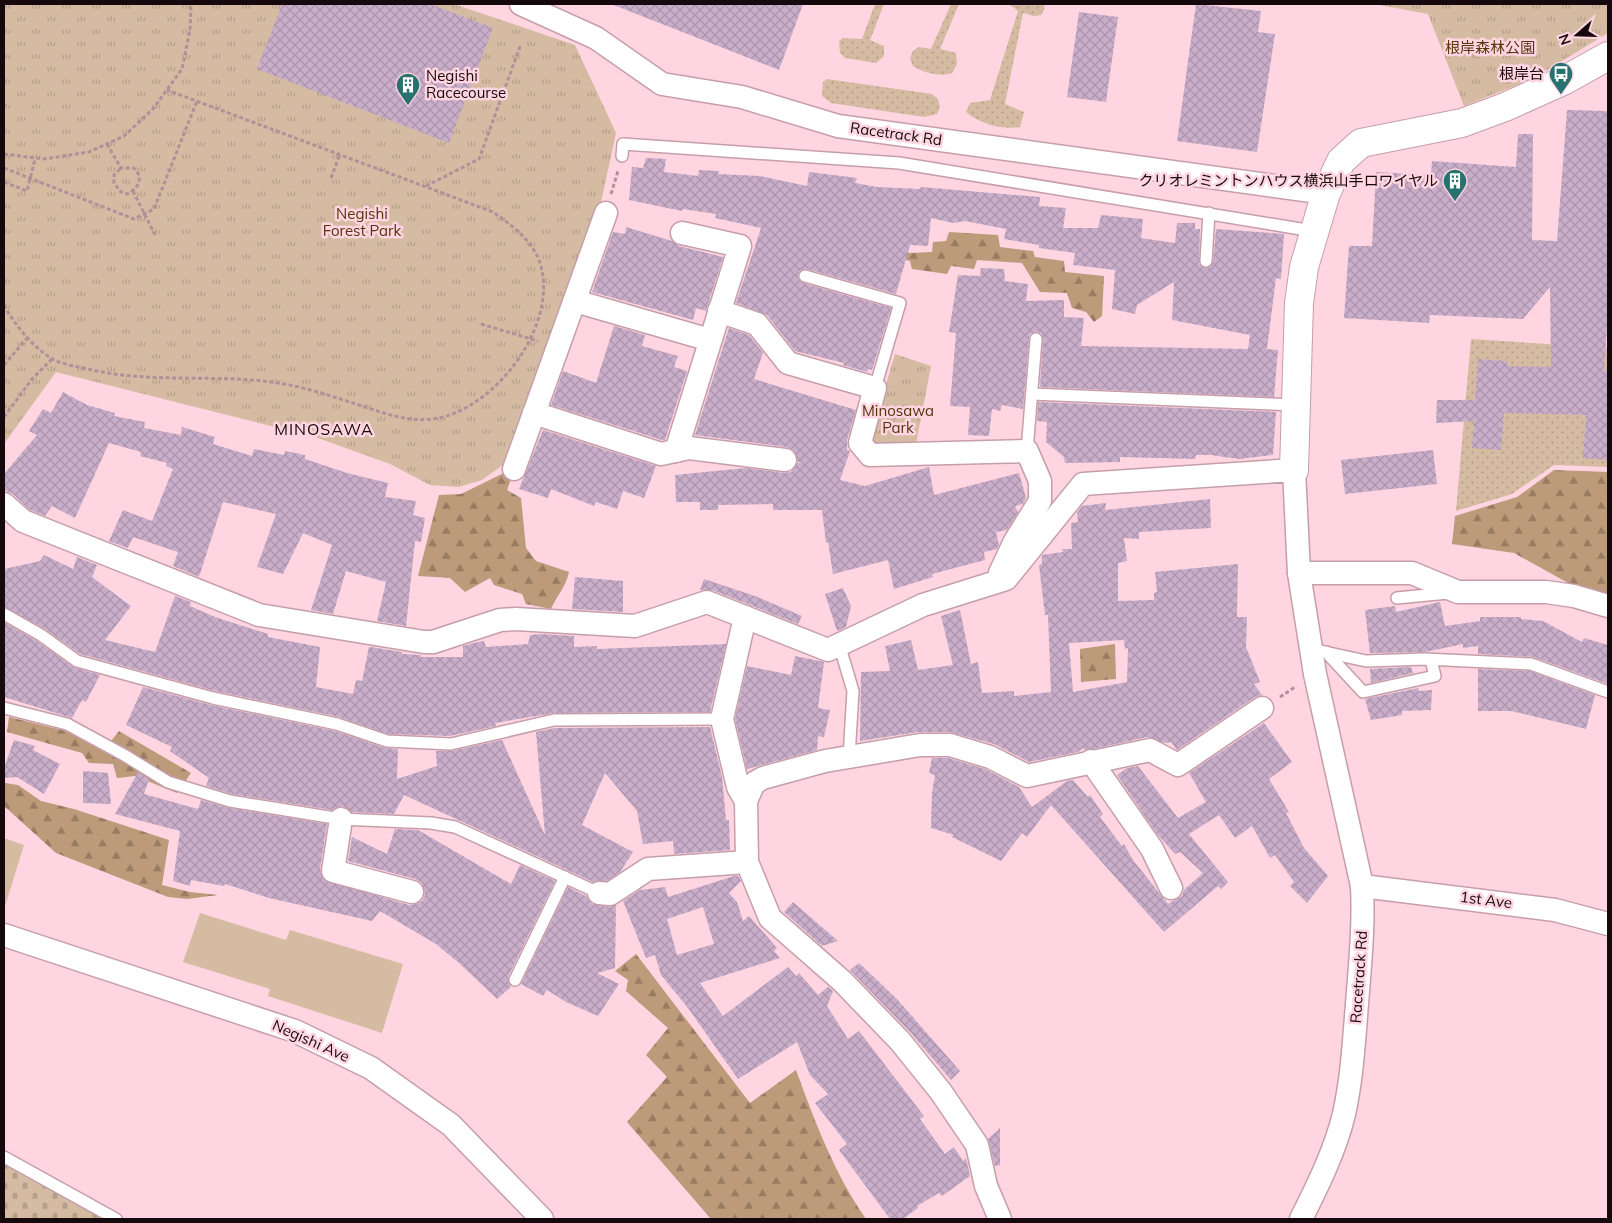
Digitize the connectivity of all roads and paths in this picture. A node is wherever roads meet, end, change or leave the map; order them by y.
1 (191, 4) edge
2 (522, 4) edge
3 (521, 44) dead end
4 (1608, 56) edge
5 (167, 90) junction
6 (197, 101) junction
7 (107, 144) junction
8 (4, 154) edge
9 (340, 154) junction
10 (622, 156) joint
11 (35, 159) junction
12 (4, 168) edge
13 (122, 168) junction
14 (331, 178) dead end
15 (31, 179) junction
16 (4, 182) edge
17 (425, 186) junction
18 (133, 191) junction
19 (1326, 193) junction
20 (145, 213) junction
21 (606, 213) joint
22 (1209, 213) junction
23 (1313, 231) junction
24 (682, 234) dead end
25 (155, 235) dead end
26 (1206, 261) dead end
27 (805, 276) dead end
28 (574, 301) junction
29 (4, 305) edge
30 (719, 310) junction
31 (481, 324) dead end
32 (28, 337) junction
33 (530, 339) junction
34 (1036, 339) dead end
35 (710, 340) junction
36 (558, 348) junction
37 (52, 359) junction
38 (4, 365) edge
39 (875, 388) junction
40 (1032, 394) junction
41 (1295, 405) junction
42 (534, 413) junction
43 (4, 417) edge
44 (676, 451) junction
45 (1027, 451) junction
46 (785, 460) dead end
47 (514, 469) dead end
48 (1294, 470) junction
49 (4, 504) edge
50 (1299, 573) junction
51 (996, 582) junction
52 (1458, 592) junction
53 (1398, 598) dead end
54 (1608, 606) edge
55 (4, 614) edge
56 (745, 617) junction
57 (839, 644) junction
58 (1318, 651) junction
59 (1431, 660) junction
60 (1608, 692) edge
61 (4, 708) edge
62 (1262, 708) dead end
63 (722, 719) junction
64 (849, 757) junction
65 (1091, 761) junction
66 (746, 800) junction
67 (340, 819) junction
68 (747, 862) junction
69 (565, 877) junction
70 (1362, 886) junction
71 (1171, 888) dead end
72 (412, 892) dead end
73 (599, 893) joint
74 (1608, 924) edge
75 (4, 935) edge
76 (515, 980) dead end
77 (4, 1158) edge
78 (112, 1218) edge
79 (542, 1219) edge
80 (1000, 1219) edge
81 (1301, 1219) edge

1 - 5 path
2 - 19 street, Racetrack Rd
3 - 17 path
4 - 19 street
5 - 6 path
5 - 7 path
6 - 9 path
6 - 20 path
7 - 11 path
7 - 13 path
8 - 11 path
9 - 14 path
9 - 17 path
10 - 21 path
10 - 22 lane
11 - 15 path
12 - 15 path
13 - 18 path
13 - 18 path
15 - 16 path
15 - 20 path
17 - 33 path
18 - 20 path
19 - 23 street
20 - 25 path
21 - 28 street
22 - 23 lane
22 - 26 lane
23 - 41 street
24 - 30 street
27 - 39 lane
28 - 35 street
28 - 36 street
29 - 32 path
30 - 35 street
30 - 39 street
31 - 33 path
32 - 37 path
32 - 38 path
33 - 36 path
33 - 37 path
34 - 40 lane
35 - 44 street
36 - 42 street
37 - 43 path
39 - 45 street
40 - 41 lane
40 - 45 lane
41 - 48 street
42 - 44 street
42 - 47 street
44 - 46 street
45 - 51 street
48 - 50 street, Racetrack Rd
48 - 51 street
49 - 56 street
50 - 52 street
50 - 58 street, Racetrack Rd
51 - 57 street
52 - 53 lane
52 - 54 street
55 - 63 lane
56 - 57 street
56 - 63 street
57 - 64 lane
58 - 59 lane
58 - 59 lane
58 - 70 street, Racetrack Rd
59 - 60 lane
61 - 67 lane
62 - 65 street
63 - 66 street
64 - 65 street
64 - 66 street
65 - 71 street
66 - 68 street
67 - 69 lane
67 - 72 street
68 - 73 street
68 - 80 street
69 - 73 lane
69 - 76 lane
70 - 74 street, 1st Ave
70 - 81 street, Racetrack Rd
75 - 79 street, Negishi Ave
77 - 78 lane

